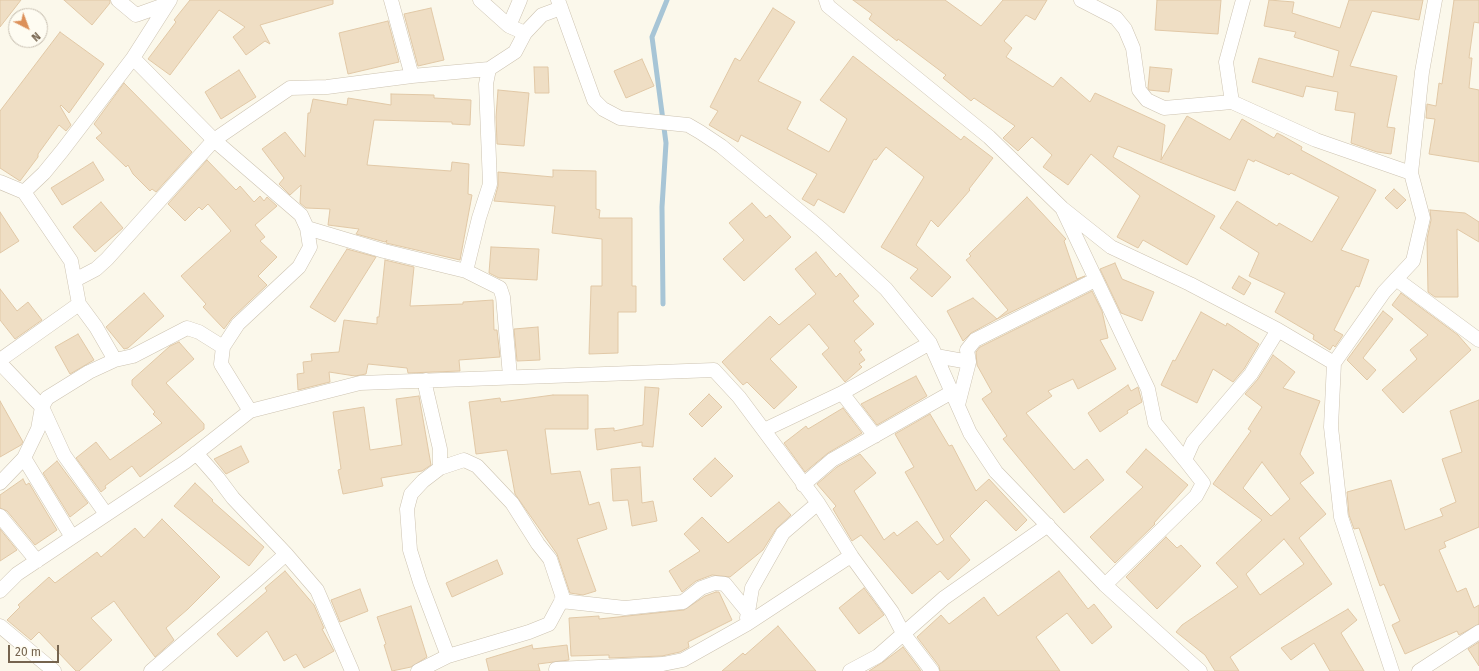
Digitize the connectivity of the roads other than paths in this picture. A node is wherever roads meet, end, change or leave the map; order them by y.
1 (118, 0) edge
2 (391, 0) edge
3 (480, 0) edge
4 (520, 0) edge
5 (826, 0) edge
6 (1081, 0) edge
7 (1242, 0) edge
8 (1435, 0) edge
9 (169, 2) edge
10 (559, 4) edge
11 (509, 26) junction
12 (525, 33) junction
13 (133, 58) junction
14 (489, 69) junction
15 (412, 76) junction
16 (1232, 102) junction
17 (214, 140) junction
18 (1411, 173) junction
19 (0, 182) edge
20 (24, 192) junction
21 (1062, 208) junction
22 (307, 228) junction
23 (466, 271) junction
24 (1396, 279) junction
25 (75, 280) junction
26 (1095, 280) junction
27 (79, 304) junction
28 (1278, 330) junction
29 (1479, 340) edge
30 (930, 343) junction
31 (223, 347) junction
32 (936, 356) junction
33 (115, 360) junction
34 (0, 361) edge
35 (969, 362) junction
36 (1334, 363) junction
37 (510, 376) junction
38 (426, 380) junction
39 (952, 392) junction
40 (842, 393) junction
41 (958, 405) junction
42 (42, 407) junction
43 (250, 411) junction
44 (764, 430) junction
45 (875, 436) junction
46 (196, 453) junction
47 (24, 458) junction
48 (1185, 460) junction
49 (440, 468) junction
50 (0, 483) edge
51 (803, 485) junction
52 (818, 503) junction
53 (106, 514) junction
54 (0, 516) edge
55 (1048, 525) junction
56 (72, 537) junction
57 (286, 554) junction
58 (852, 557) junction
59 (37, 561) junction
60 (1105, 585) junction
61 (0, 591) edge
62 (561, 601) junction
63 (747, 618) junction
64 (0, 626) edge
65 (1479, 632) edge
66 (903, 633) junction
67 (448, 656) junction
68 (661, 668) edge
69 (556, 669) dead end
70 (423, 670) edge
71 (54, 671) edge
72 (151, 671) edge
73 (352, 671) edge
74 (850, 671) edge
75 (932, 671) edge
76 (1200, 671) edge
77 (1392, 671) edge
78 (1419, 671) edge

1 - 9 street
2 - 15 street
3 - 11 street
4 - 11 street
5 - 21 street
6 - 16 street
7 - 16 street
8 - 18 street
9 - 13 street
10 - 12 street
10 - 30 street
11 - 12 street
12 - 14 street
13 - 17 street
13 - 20 street
14 - 15 street
14 - 23 street
15 - 17 street
16 - 18 street
17 - 22 street
17 - 25 street
18 - 24 street
19 - 20 street
20 - 25 street
21 - 26 street
21 - 28 street
22 - 23 street
22 - 31 street
23 - 37 street
24 - 29 street
24 - 36 street
25 - 27 street
26 - 35 street
26 - 48 street
27 - 33 street
27 - 34 street
28 - 36 street
28 - 48 street
30 - 32 street
30 - 40 street
31 - 33 street
31 - 43 street
32 - 35 street
32 - 39 street
33 - 42 street
34 - 42 street
35 - 41 street
36 - 77 street
37 - 38 street
37 - 44 street
38 - 43 street
38 - 49 street
39 - 41 street
39 - 45 street
40 - 44 street
40 - 45 street
41 - 55 street
42 - 47 street
42 - 53 street
43 - 46 street
44 - 51 street
45 - 51 street
46 - 53 street
46 - 57 street
47 - 50 street
47 - 56 street
48 - 60 street
49 - 62 street
49 - 67 street
51 - 52 street
52 - 58 street
52 - 63 street
53 - 56 street
54 - 59 street
55 - 60 street
55 - 66 street
56 - 59 street
57 - 72 street
57 - 73 street
58 - 63 street
58 - 66 street
59 - 61 street
60 - 76 street
62 - 63 street
62 - 67 street
63 - 68 street
64 - 71 street
65 - 78 street
66 - 74 street
66 - 75 street
67 - 70 street
68 - 69 street

